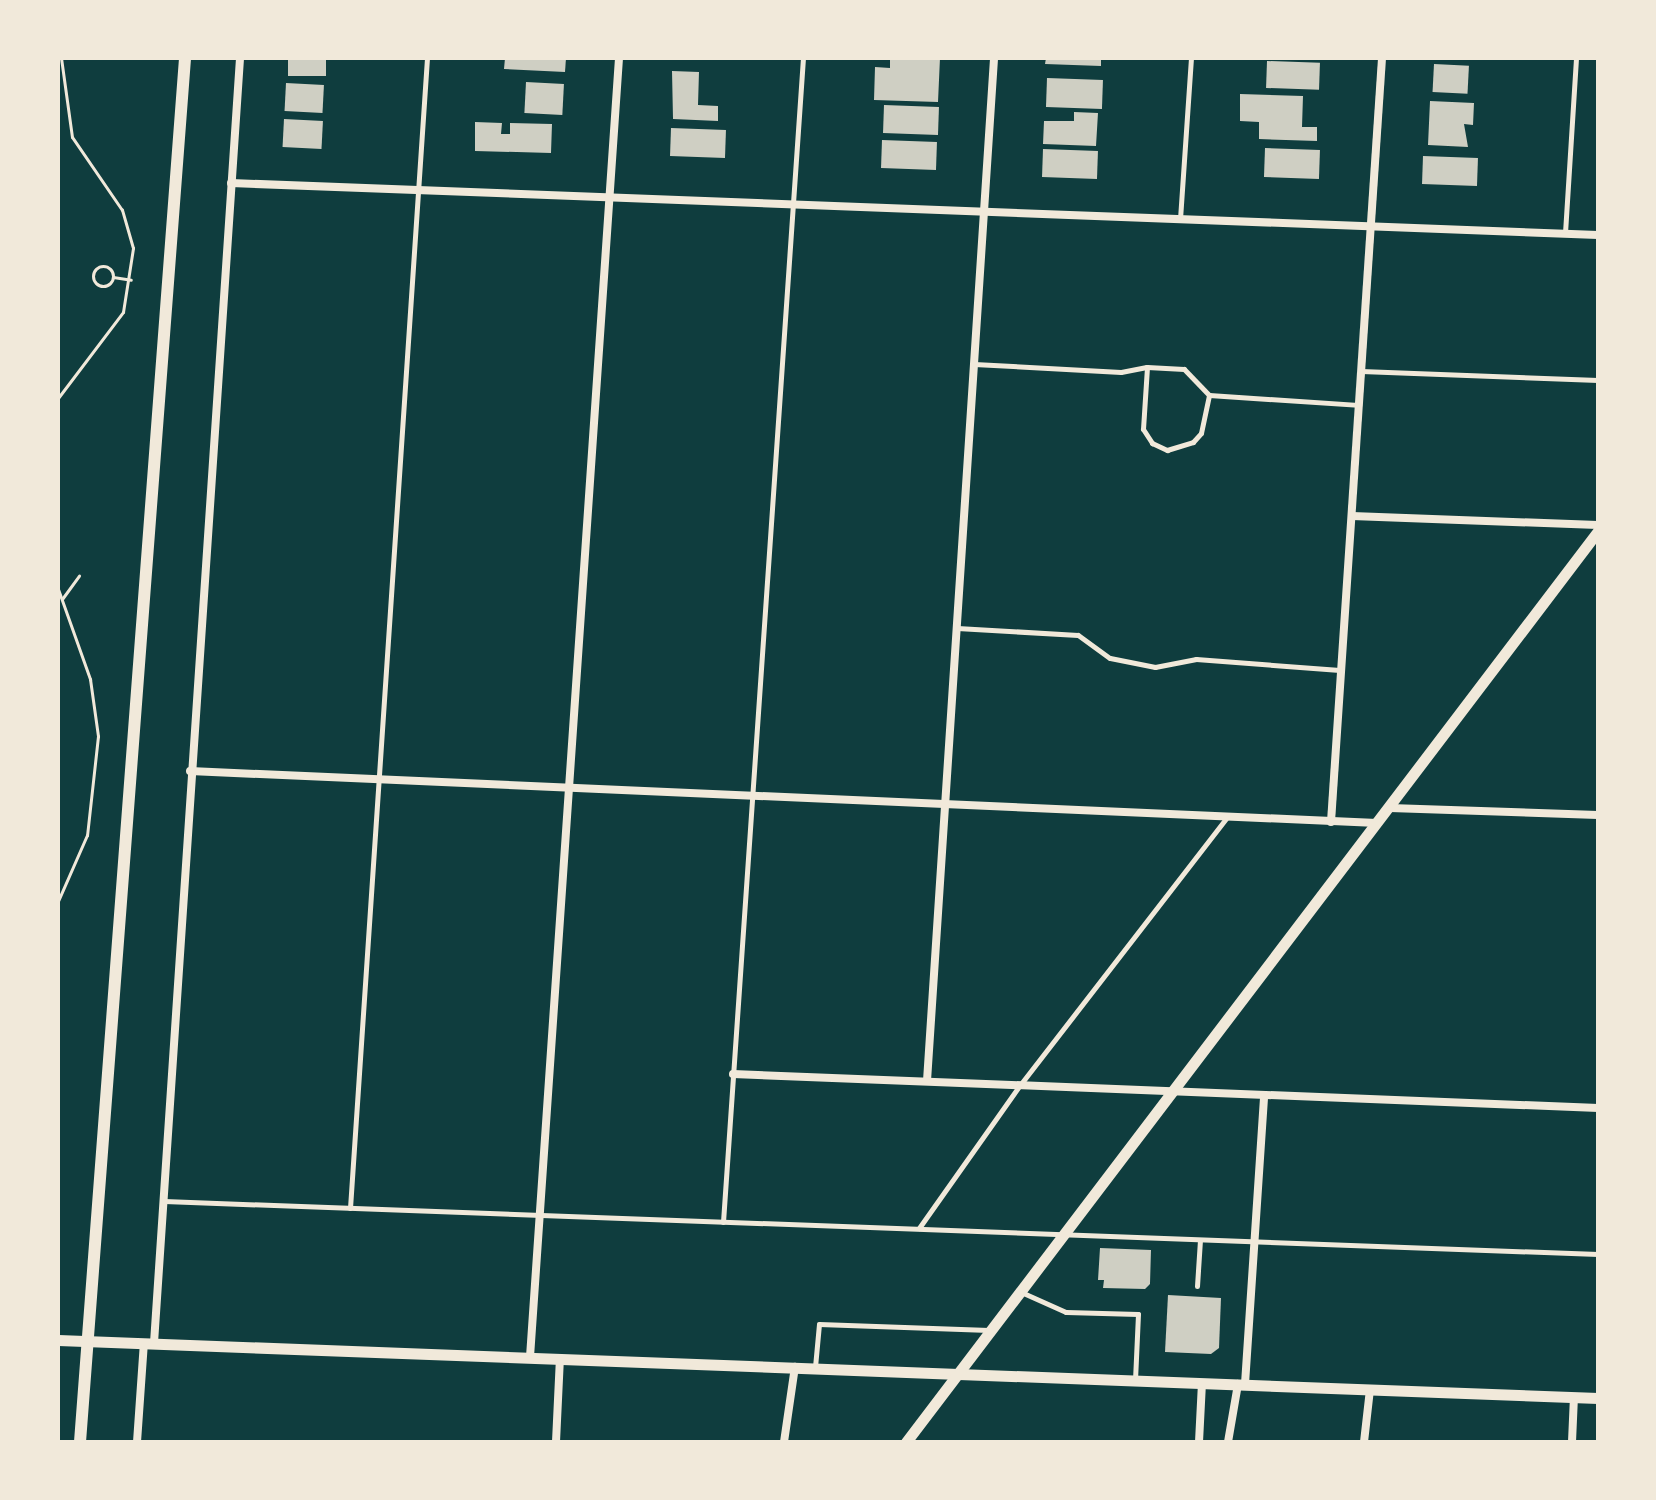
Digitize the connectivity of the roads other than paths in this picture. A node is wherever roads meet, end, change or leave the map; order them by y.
1 (185, 58) edge
2 (240, 58) edge
3 (427, 58) edge
4 (619, 58) edge
5 (803, 58) edge
6 (994, 58) edge
7 (1191, 58) edge
8 (1382, 58) edge
9 (1576, 58) edge
10 (231, 183) junction
11 (418, 190) junction
12 (610, 197) junction
13 (794, 204) junction
14 (984, 211) junction
15 (1180, 219) junction
16 (1370, 226) junction
17 (1565, 233) junction
18 (1598, 235) edge
19 (974, 364) junction
20 (1147, 367) junction
21 (1361, 371) junction
22 (1598, 380) edge
23 (1209, 395) junction
24 (1359, 405) junction
25 (1352, 516) junction
26 (1598, 528) edge
27 (957, 628) junction
28 (1341, 670) junction
29 (190, 771) junction
30 (378, 780) junction
31 (567, 790) junction
32 (750, 797) junction
33 (945, 806) junction
34 (1390, 808) junction
35 (1598, 815) edge
36 (1227, 817) junction
37 (1331, 822) junction
38 (1377, 823) junction
39 (733, 1074) junction
40 (927, 1081) junction
41 (1020, 1085) junction
42 (1173, 1093) junction
43 (1264, 1096) junction
44 (1598, 1108) edge
45 (161, 1201) junction
46 (350, 1208) junction
47 (539, 1215) junction
48 (723, 1222) junction
49 (918, 1229) junction
50 (1063, 1235) junction
51 (1200, 1240) junction
52 (1254, 1242) junction
53 (1598, 1254) edge
54 (1197, 1286) dead end
55 (1020, 1292) junction
56 (991, 1330) junction
57 (58, 1340) edge
58 (88, 1341) junction
59 (149, 1343) junction
60 (530, 1357) junction
61 (560, 1358) junction
62 (795, 1367) junction
63 (815, 1368) junction
64 (959, 1373) junction
65 (1135, 1380) junction
66 (1202, 1383) junction
67 (1241, 1384) junction
68 (1370, 1389) junction
69 (1574, 1397) junction
70 (1598, 1398) edge
71 (80, 1442) edge
72 (137, 1442) edge
73 (556, 1442) edge
74 (784, 1442) edge
75 (906, 1442) edge
76 (1199, 1442) edge
77 (1228, 1442) edge
78 (1364, 1442) edge
79 (1572, 1442) edge

1 - 58 main road
2 - 10 street
3 - 11 lane
4 - 12 street
5 - 13 lane
6 - 14 street
7 - 15 lane
8 - 16 street
9 - 17 lane
10 - 11 street
10 - 29 street
11 - 12 street
11 - 30 lane
12 - 13 street
12 - 31 street
13 - 14 street
13 - 32 lane
14 - 15 street
14 - 19 street
15 - 16 street
16 - 17 street
16 - 21 street
17 - 18 street
19 - 20 lane
19 - 27 street
20 - 23 lane
20 - 23 lane
21 - 22 lane
21 - 24 street
23 - 24 lane
24 - 25 street
25 - 26 street
25 - 28 street
26 - 34 street
27 - 28 lane
27 - 33 street
28 - 37 street
29 - 30 street
29 - 45 street
30 - 31 street
30 - 46 lane
31 - 32 street
31 - 47 street
32 - 33 street
32 - 39 lane
33 - 36 street
33 - 40 street
34 - 35 street
34 - 38 street
36 - 37 street
36 - 41 lane
37 - 38 street
38 - 42 street
39 - 40 street
39 - 48 lane
40 - 41 street
41 - 42 street
41 - 49 lane
42 - 43 street
42 - 50 street
43 - 44 street
43 - 52 street
45 - 46 lane
45 - 59 street
46 - 47 lane
47 - 48 lane
47 - 60 street
48 - 49 lane
49 - 50 lane
50 - 51 lane
50 - 55 street
51 - 52 lane
51 - 54 lane
52 - 53 lane
52 - 67 street
55 - 56 street
55 - 65 lane
56 - 63 lane
56 - 64 street
57 - 58 street
58 - 59 street
58 - 71 main road
59 - 60 street
59 - 72 street
60 - 61 street
61 - 62 street
61 - 73 street
62 - 63 street
62 - 74 street
63 - 64 street
64 - 65 street
64 - 75 street
65 - 66 street
66 - 67 street
66 - 76 street
67 - 68 street
67 - 77 street
68 - 69 street
68 - 78 street
69 - 70 street
69 - 79 street

